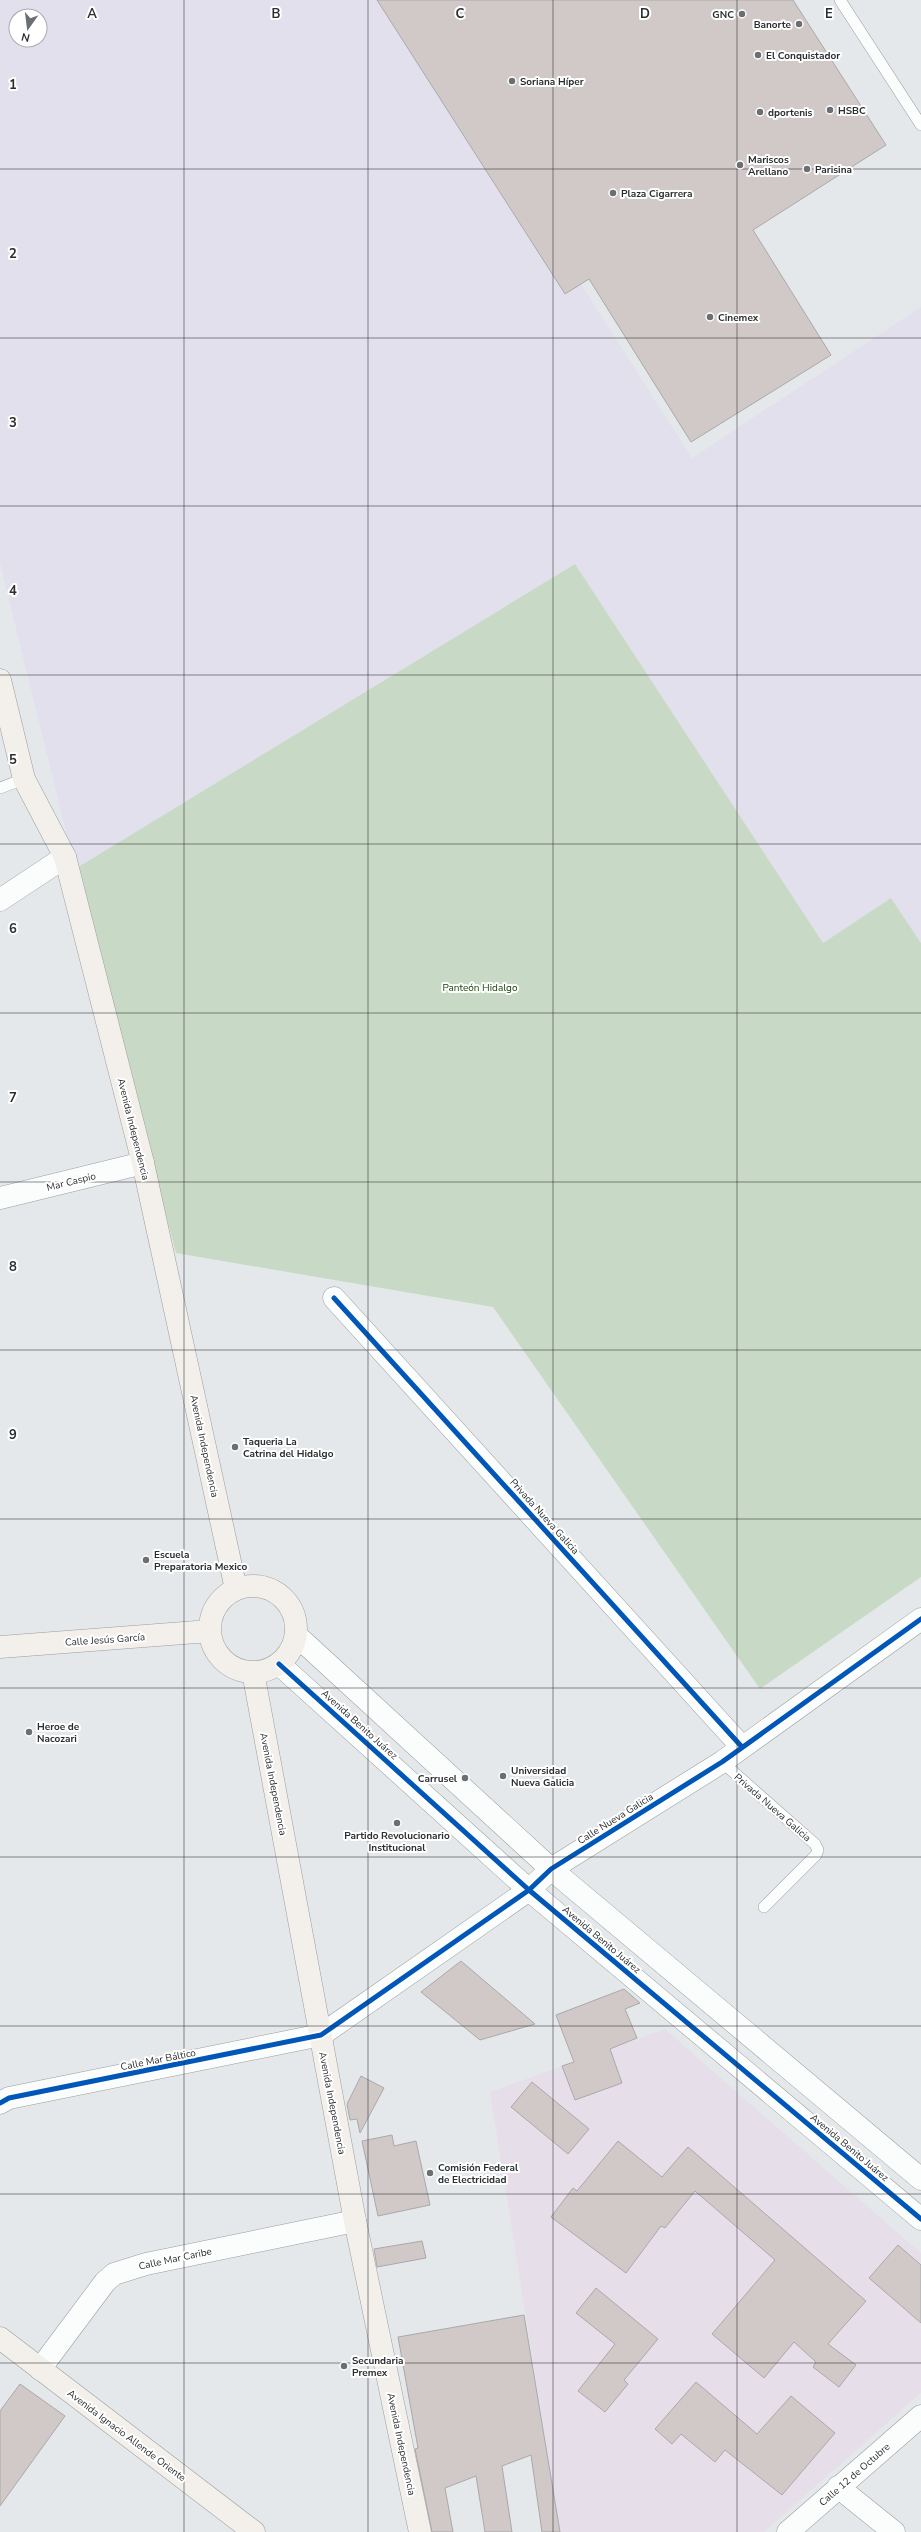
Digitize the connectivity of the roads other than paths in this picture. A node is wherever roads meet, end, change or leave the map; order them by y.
1 (840, 0) edge
2 (921, 125) edge
3 (0, 680) edge
4 (24, 779) junction
5 (0, 788) edge
6 (65, 857) junction
7 (0, 900) edge
8 (143, 1163) junction
9 (0, 1198) edge
10 (334, 1298) dead end
11 (236, 1589) junction
12 (917, 1628) edge
13 (210, 1631) junction
14 (296, 1635) junction
15 (0, 1647) edge
16 (280, 1664) junction
17 (253, 1672) junction
18 (742, 1747) junction
19 (722, 1762) junction
20 (551, 1869) junction
21 (529, 1890) junction
22 (764, 1907) dead end
23 (321, 2035) junction
24 (0, 2103) edge
25 (921, 2179) edge
26 (921, 2219) edge
27 (355, 2221) junction
28 (0, 2338) edge
29 (40, 2369) junction
30 (921, 2416) edge
31 (838, 2487) junction
32 (254, 2532) edge
33 (420, 2532) edge
34 (788, 2532) edge
35 (894, 2532) edge

1 - 2 lane
3 - 4 main road, Avenida Independencia
4 - 5 lane
4 - 6 main road, Avenida Independencia
6 - 7 street
6 - 8 main road, Avenida Independencia
8 - 9 street, Mar Caspio
8 - 11 main road, Avenida Independencia
10 - 18 street, Privada Nueva Galicia
11 - 13 main road
11 - 14 main road
12 - 18 street, Calle Nueva Galicia
13 - 15 main road, Calle Jesús García
13 - 17 main road
14 - 16 main road
14 - 20 street, Avenida Benito Juárez
16 - 17 main road
16 - 21 street, Avenida Benito Juárez
17 - 23 main road, Avenida Independencia
18 - 19 street, Calle Nueva Galicia
19 - 20 street, Calle Nueva Galicia
19 - 22 lane, Privada Nueva Galicia
20 - 21 street, Calle Nueva Galicia
20 - 25 street, Avenida Benito Juárez
21 - 23 street, Calle Nueva Galicia
21 - 26 street, Avenida Benito Juárez
23 - 24 street, Calle Mar Báltico
23 - 27 main road, Avenida Independencia
27 - 29 street, Calle Mar Caribe
27 - 33 main road, Avenida Independencia
28 - 29 main road, Avenida Ignacio Allende Oriente
29 - 32 main road, Avenida Ignacio Allende Oriente
30 - 31 street, Calle 12 de Octubre
31 - 34 street, Calle 12 de Octubre
31 - 35 street

